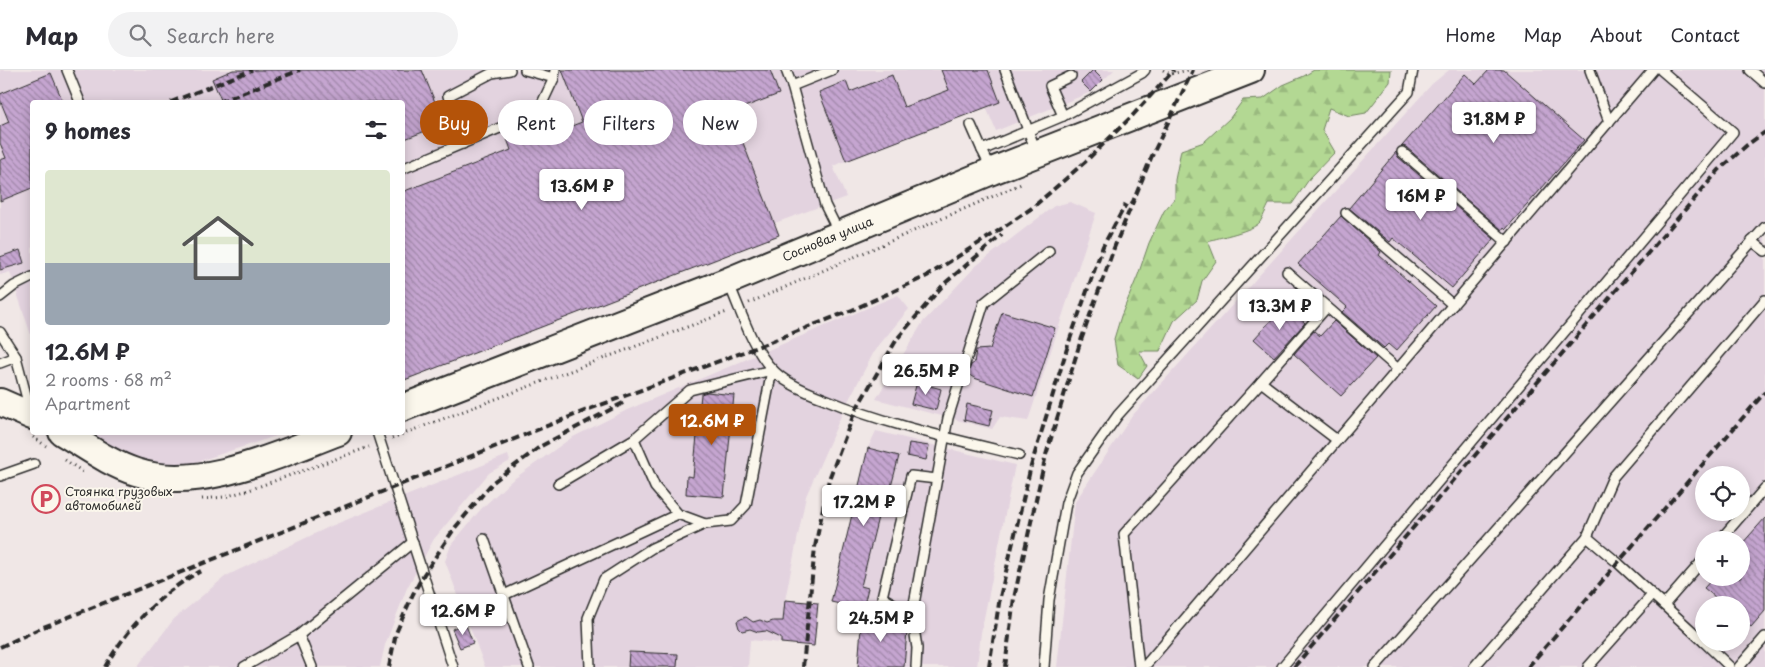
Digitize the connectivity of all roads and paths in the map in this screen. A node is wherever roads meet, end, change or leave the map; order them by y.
1 (67, 70) edge
2 (510, 70) edge
3 (525, 70) edge
4 (786, 70) edge
5 (832, 70) edge
6 (1005, 70) edge
7 (1145, 70) edge
8 (1162, 70) edge
9 (1189, 70) edge
10 (1251, 70) edge
11 (1413, 70) edge
12 (1590, 70) edge
13 (1653, 70) edge
14 (1661, 70) edge
15 (1750, 70) edge
16 (555, 74) edge
17 (1071, 76) dead end
18 (1765, 83) edge
19 (792, 86) junction
20 (79, 100) edge
21 (449, 100) edge
22 (1063, 116) junction
23 (1609, 122) junction
24 (971, 125) dead end
25 (488, 133) edge
26 (1033, 142) junction
27 (461, 145) edge
28 (1402, 152) dead end
29 (987, 160) junction
30 (405, 168) edge
31 (1346, 213) dead end
32 (1765, 227) edge
33 (840, 236) junction
34 (1752, 241) junction
35 (1507, 242) junction
36 (1049, 251) dead end
37 (1765, 252) edge
38 (1287, 272) dead end
39 (30, 277) edge
40 (728, 281) junction
41 (0, 297) edge
42 (1765, 300) edge
43 (1453, 305) junction
44 (1327, 307) junction
45 (0, 332) edge
46 (16, 357) junction
47 (0, 363) edge
48 (1398, 369) junction
49 (772, 370) junction
50 (1261, 382) junction
51 (0, 402) edge
52 (405, 407) edge
53 (30, 408) edge
54 (30, 414) edge
55 (67, 435) edge
56 (330, 435) edge
57 (377, 435) edge
58 (945, 437) junction
59 (634, 439) junction
60 (1338, 440) junction
61 (1020, 455) dead end
62 (34, 464) dead end
63 (0, 476) edge
64 (937, 479) junction
65 (558, 484) dead end
66 (1765, 488) edge
67 (678, 514) junction
68 (705, 524) junction
69 (1728, 531) edge
70 (1587, 537) junction
71 (484, 539) dead end
72 (413, 542) junction
73 (1695, 569) edge
74 (504, 595) junction
75 (1652, 595) junction
76 (1664, 605) junction
77 (912, 615) junction
78 (1695, 634) edge
79 (299, 635) junction
80 (1765, 637) edge
81 (1713, 651) edge
82 (244, 667) edge
83 (312, 667) edge
84 (453, 667) edge
85 (529, 667) edge
86 (590, 667) edge
87 (916, 667) edge
88 (1044, 667) edge
89 (1139, 667) edge
90 (1144, 667) edge
91 (1282, 667) edge
92 (1374, 667) edge
93 (1474, 667) edge
94 (1588, 667) edge
95 (1730, 667) edge
96 (1739, 667) edge

1 - 20 lane
2 - 21 lane
3 - 16 lane
4 - 19 lane
5 - 19 lane
6 - 26 lane
7 - 22 lane
8 - 9 path
10 - 26 main road, Сосновая улица
11 - 88 lane
12 - 23 lane
13 - 23 lane
14 - 91 lane
15 - 18 lane
16 - 25 lane
17 - 22 lane
19 - 33 lane
22 - 26 lane
23 - 35 lane
24 - 29 lane
26 - 29 main road, Сосновая улица
27 - 30 lane
28 - 35 lane
29 - 33 main road, Сосновая улица
31 - 43 lane
32 - 34 lane
33 - 40 main road, Сосновая улица
34 - 37 lane
34 - 92 lane
35 - 43 lane
36 - 58 lane
38 - 44 lane
39 - 41 lane
40 - 49 lane
40 - 52 main road, Сосновая улица
42 - 70 lane
43 - 48 lane
44 - 48 lane
44 - 50 lane
45 - 46 lane
46 - 47 lane
46 - 53 lane
48 - 60 lane
49 - 58 lane
49 - 59 lane
49 - 68 lane
50 - 60 lane
50 - 89 lane
51 - 54 main road
55 - 56 main road
57 - 72 lane
58 - 61 lane
58 - 64 lane
59 - 65 lane
59 - 67 lane
60 - 90 lane
62 - 63 lane
64 - 77 lane
64 - 77 lane
66 - 69 lane
67 - 68 lane
67 - 74 lane
68 - 86 lane
70 - 75 lane
70 - 93 lane
71 - 74 lane
72 - 79 lane
72 - 84 lane
73 - 76 lane
74 - 85 lane
75 - 76 lane
75 - 94 lane
76 - 78 lane
77 - 87 lane
79 - 82 lane
79 - 83 lane
80 - 96 lane
81 - 95 lane

